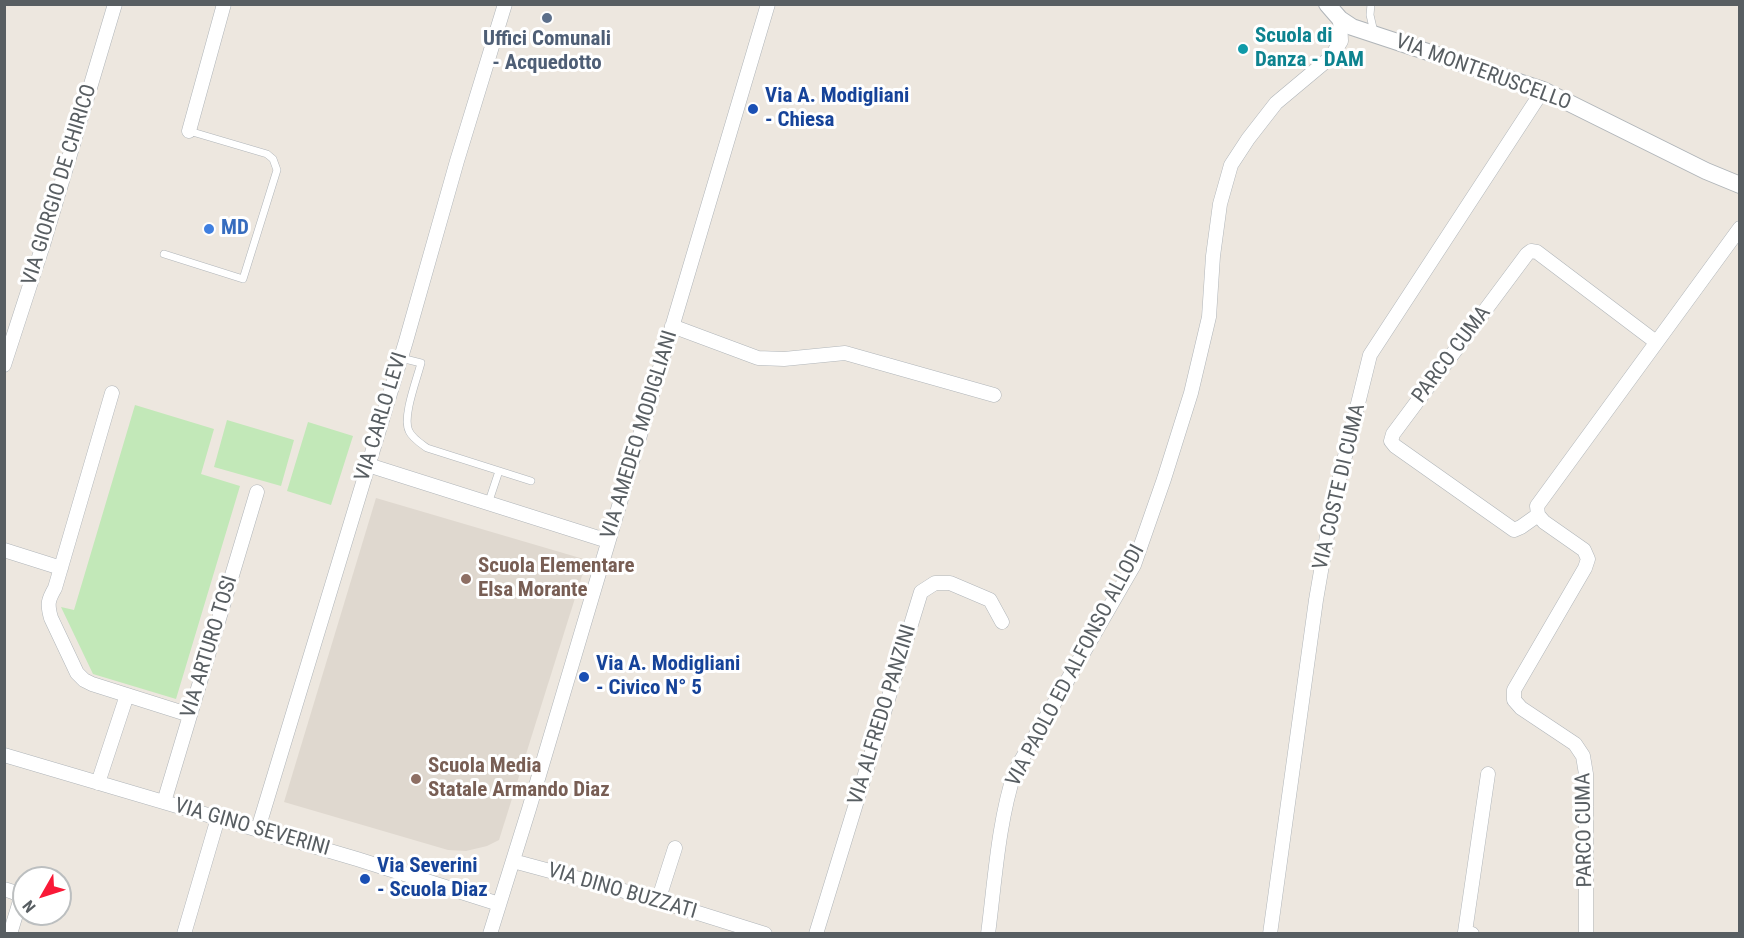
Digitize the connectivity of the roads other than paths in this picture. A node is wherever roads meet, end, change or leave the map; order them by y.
1 (115, 4) edge
2 (224, 4) edge
3 (505, 4) edge
4 (768, 4) edge
5 (1327, 4) edge
6 (1371, 4) edge
7 (1340, 19) junction
8 (1374, 34) junction
9 (1543, 90) junction
10 (189, 130) joint
11 (1740, 185) edge
12 (1740, 228) edge
13 (164, 254) dead end
14 (672, 326) junction
15 (1656, 342) junction
16 (400, 358) junction
17 (4, 365) edge
18 (112, 393) dead end
19 (994, 395) dead end
20 (368, 465) junction
21 (499, 471) junction
22 (531, 481) dead end
23 (257, 492) dead end
24 (488, 504) junction
25 (1538, 515) junction
26 (608, 541) junction
27 (4, 550) edge
28 (61, 568) junction
29 (1002, 622) dead end
30 (127, 695) junction
31 (190, 715) junction
32 (4, 755) edge
33 (1488, 774) dead end
34 (98, 783) junction
35 (164, 802) junction
36 (218, 818) junction
37 (258, 829) junction
38 (675, 848) dead end
39 (513, 861) junction
40 (4, 889) edge
41 (658, 901) junction
42 (499, 904) junction
43 (10, 933) edge
44 (184, 933) edge
45 (490, 933) edge
46 (765, 933) edge
47 (816, 933) edge
48 (988, 933) edge
49 (1270, 933) edge
50 (1472, 933) edge
51 (1586, 933) edge

1 - 17 street, VIA GIORGIO DE CHIRICO
2 - 10 street
3 - 16 street, VIA CARLO LEVI
4 - 14 street, VIA AMEDEO MODIGLIANI
5 - 7 street, VIA MONTERUSCELLO
6 - 8 lane
7 - 8 street, VIA MONTERUSCELLO
7 - 48 street, VIA PAOLO ED ALFONSO ALLODI
8 - 9 street, VIA MONTERUSCELLO
9 - 11 street, VIA MONTERUSCELLO
9 - 49 street, VIA COSTE DI CUMA
10 - 13 lane
12 - 15 street
14 - 19 street
14 - 26 street, VIA AMEDEO MODIGLIANI
15 - 25 street
15 - 25 street, PARCO CUMA
16 - 20 street, VIA CARLO LEVI
16 - 21 lane
18 - 28 street
20 - 24 street
20 - 37 street, VIA CARLO LEVI
21 - 22 lane
21 - 24 lane
23 - 31 street, VIA ARTURO TOSI
24 - 26 street
25 - 51 street, PARCO CUMA
26 - 39 street, VIA AMEDEO MODIGLIANI
27 - 28 street
28 - 30 street
29 - 47 street, VIA ALFREDO PANZINI
30 - 31 street
30 - 34 street
31 - 35 street, VIA ARTURO TOSI
32 - 34 street, VIA GINO SEVERINI
33 - 50 street
34 - 35 street, VIA GINO SEVERINI
35 - 36 street, VIA GINO SEVERINI
36 - 37 street, VIA GINO SEVERINI
36 - 44 street
37 - 42 street, VIA GINO SEVERINI
38 - 41 street
39 - 41 street, VIA DINO BUZZATI
39 - 42 street, VIA AMEDEO MODIGLIANI
40 - 43 street
41 - 46 street, VIA DINO BUZZATI
42 - 45 street, VIA AMEDEO MODIGLIANI

